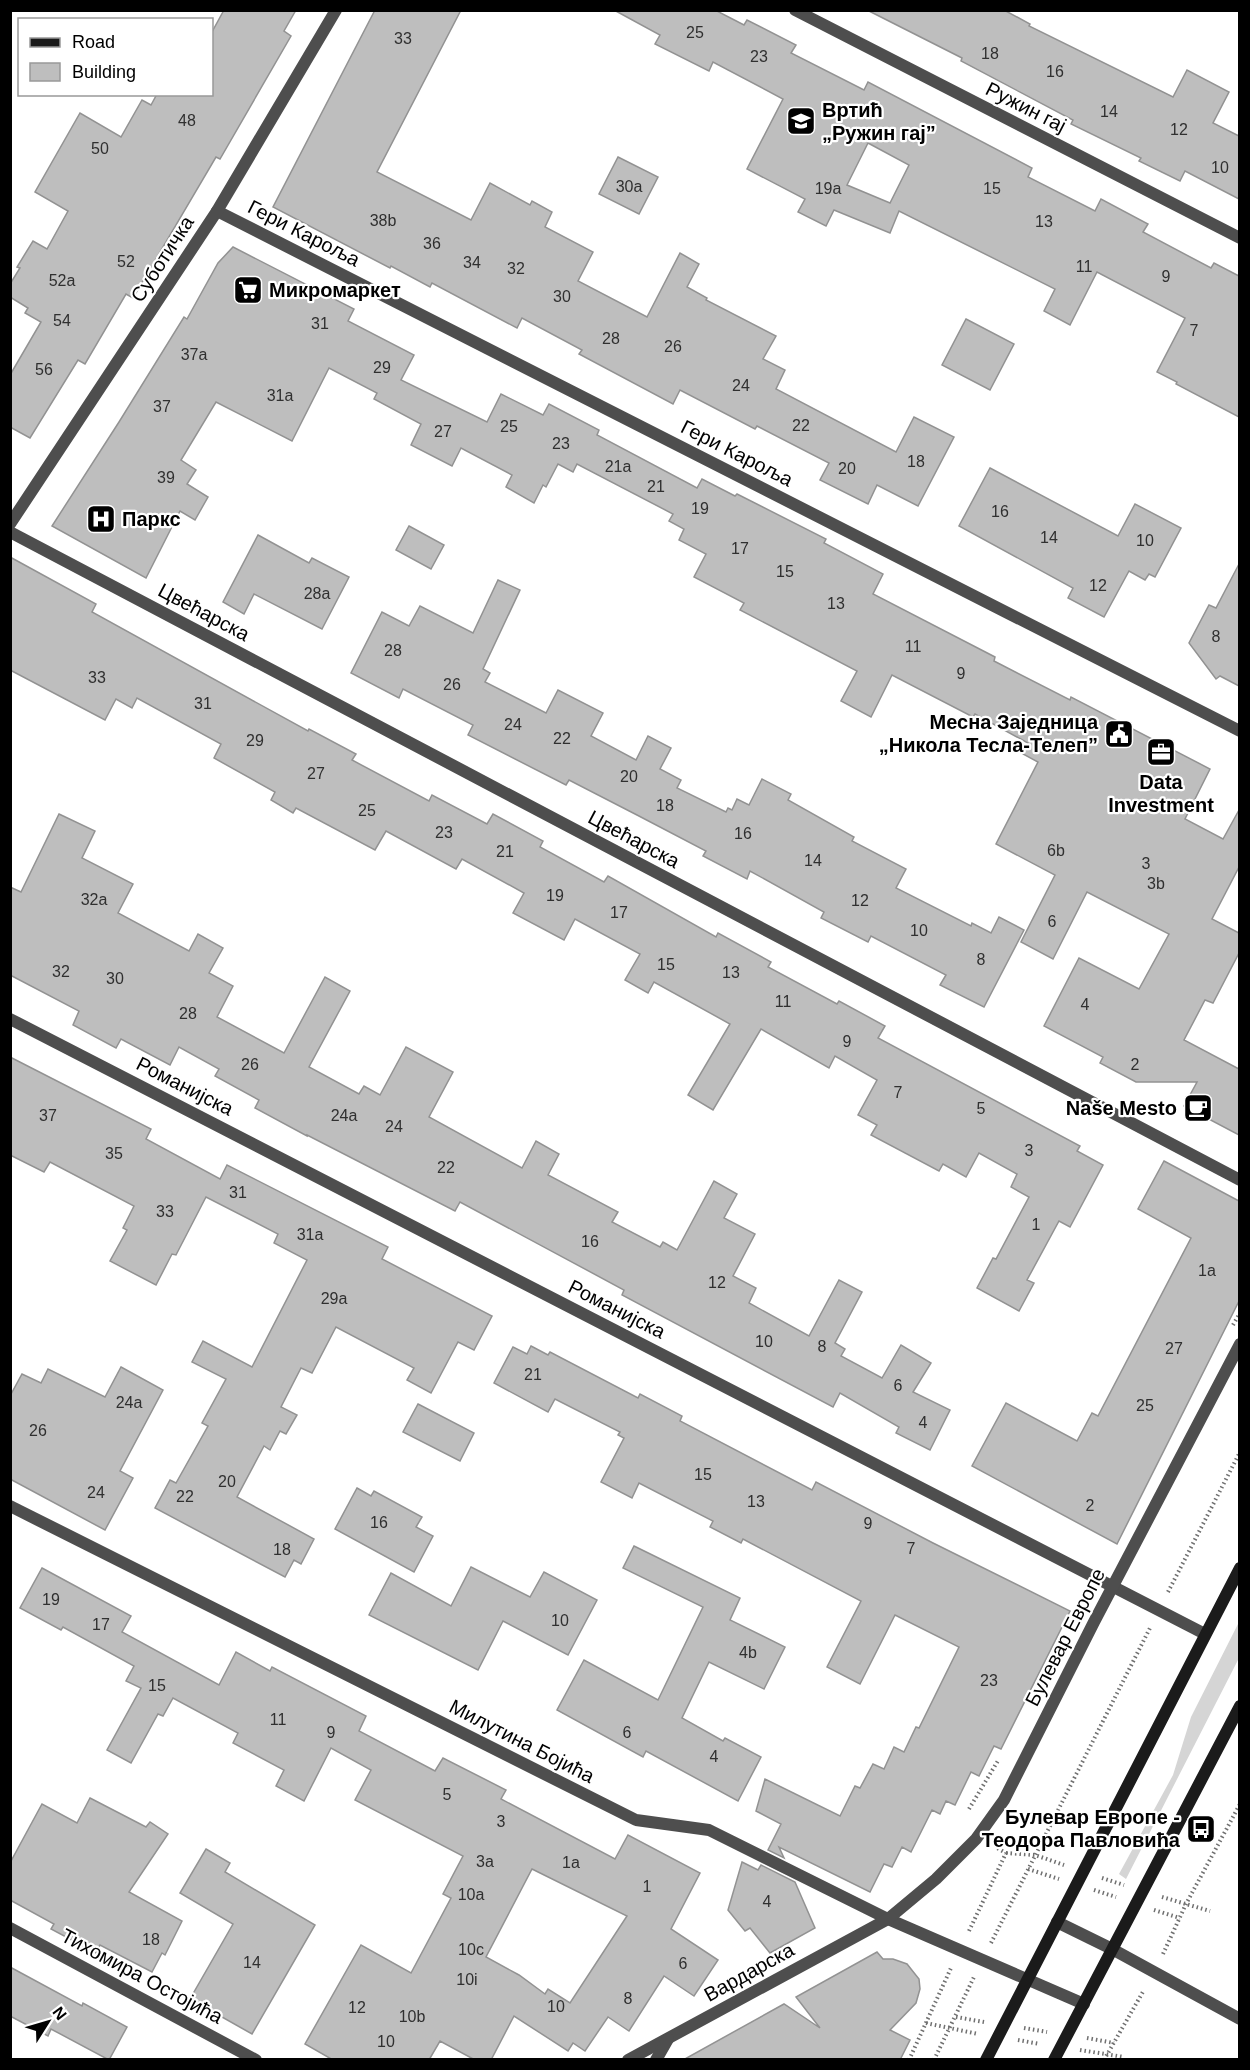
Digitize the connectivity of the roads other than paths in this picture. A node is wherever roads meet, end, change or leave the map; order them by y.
1 (336, 10) edge
2 (795, 10) edge
3 (217, 211) junction
4 (1239, 238) edge
5 (10, 524) edge
6 (10, 532) edge
7 (1239, 731) edge
8 (10, 1019) edge
9 (1239, 1180) edge
10 (1239, 1344) edge
11 (10, 1506) edge
12 (1239, 1568) edge
13 (1114, 1586) junction
14 (1205, 1634) junction
15 (1239, 1706) edge
16 (888, 1919) junction
17 (1057, 1922) junction
18 (10, 1928) edge
19 (1112, 1949) junction
20 (1028, 1979) junction
21 (1084, 2004) junction
22 (1239, 2019) edge
23 (668, 2038) junction
24 (256, 2060) edge
25 (628, 2060) edge
26 (656, 2060) edge
27 (986, 2060) edge
28 (1054, 2060) edge

1 - 3 street, Суботичка
2 - 4 street, Ружин гај
3 - 5 street, Суботичка
3 - 7 street, Гери Кароља
6 - 9 street, Цвећарска
8 - 13 street, Романијска
10 - 13 street, Булевар Европе
11 - 16 street, Милутина Бојића
12 - 14 main road
13 - 14 street, Романијска
13 - 16 street, Булевар Европе
14 - 17 main road
15 - 19 main road
16 - 20 street, Милутина Бојића
16 - 23 street, Вардарска
17 - 19 street
17 - 20 main road
18 - 24 street, Тихомира Остојића
19 - 21 main road
19 - 22 street
20 - 21 street, Милутина Бојића
20 - 27 main road
21 - 28 main road
23 - 25 street, Вардарска
23 - 26 street

